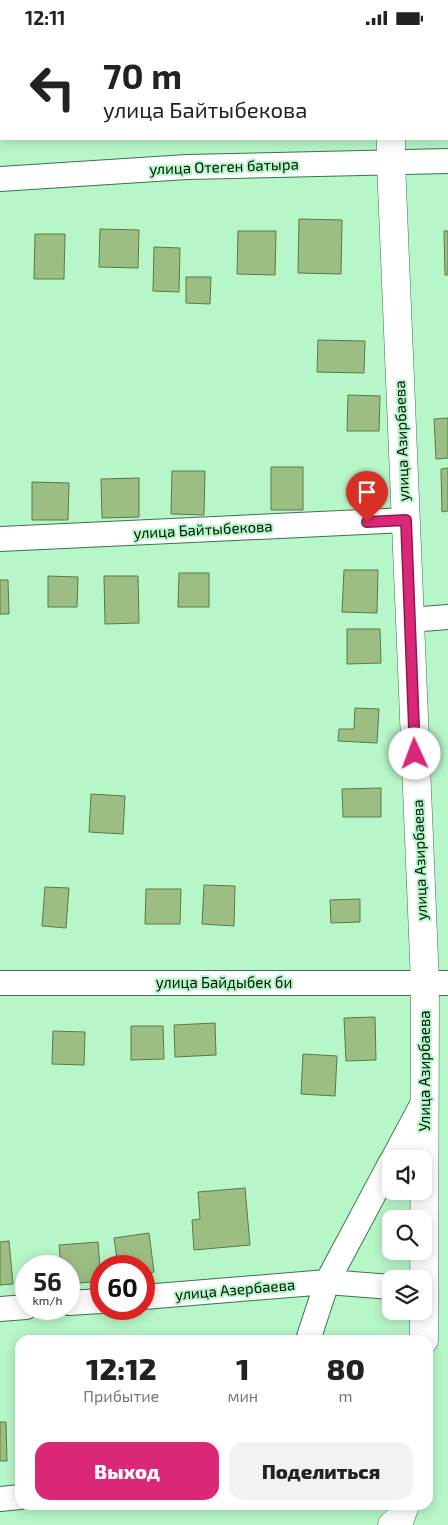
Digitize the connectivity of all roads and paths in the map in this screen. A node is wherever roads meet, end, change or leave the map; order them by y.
1 (391, 150) edge
2 (448, 161) edge
3 (0, 179) edge
4 (406, 520) junction
5 (0, 539) edge
6 (448, 617) edge
7 (410, 620) junction
8 (0, 983) edge
9 (437, 983) edge
10 (425, 1099) junction
11 (397, 1150) edge
12 (382, 1179) edge
13 (424, 1270) edge
14 (327, 1283) junction
15 (382, 1286) edge
16 (155, 1296) edge
17 (15, 1308) edge
18 (0, 1309) edge
19 (424, 1320) edge
20 (310, 1335) edge
21 (424, 1335) edge
22 (15, 1498) edge
23 (0, 1499) edge
24 (403, 1510) edge
25 (392, 1525) edge

1 - 2 street, улица Отеген батыра
1 - 3 street, улица Отеген батыра
1 - 4 main road, улица Азирбаева
4 - 5 street, улица Байтыбекова
4 - 7 main road, улица Азирбаева
6 - 7 street
7 - 9 main road, улица Азирбаева
8 - 9 street, улица Байдыбек би
9 - 10 main road, Улица Азирбаева
10 - 11 street
10 - 13 main road, Улица Азирбаева
12 - 14 street
14 - 15 street, улица Азербаева
14 - 16 street, улица Азербаева
14 - 20 street
17 - 18 street
19 - 21 main road, Улица Азирбаева
22 - 23 street
24 - 25 main road

